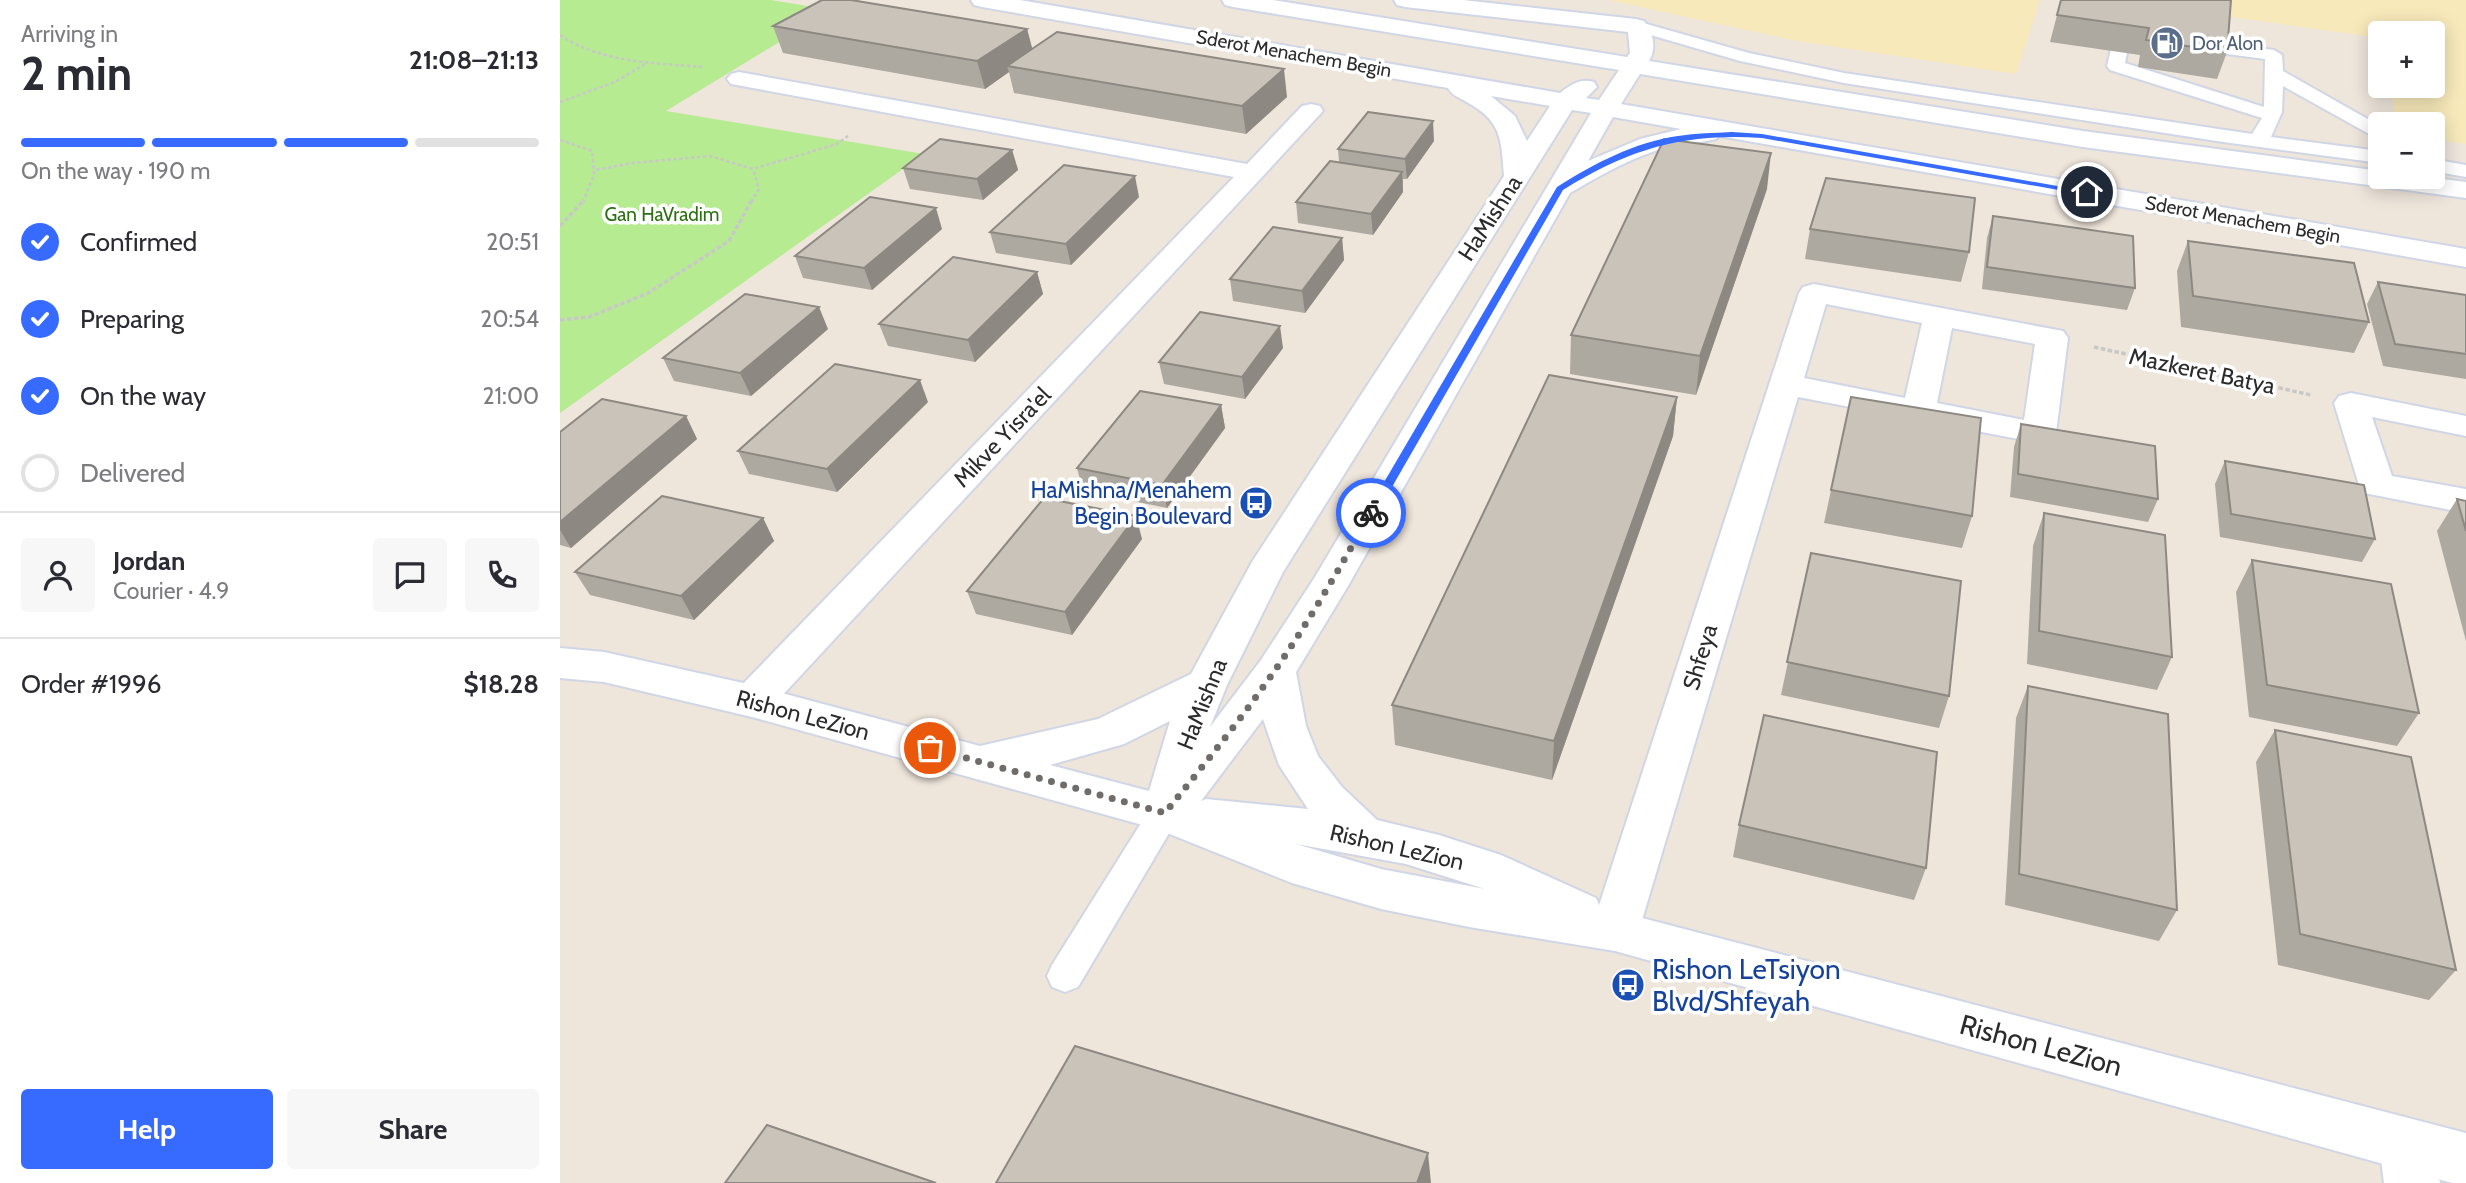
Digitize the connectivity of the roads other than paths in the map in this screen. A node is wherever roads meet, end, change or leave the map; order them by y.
1 (982, 0) edge
2 (1233, 0) edge
3 (1405, 0) edge
4 (1636, 26) junction
5 (1631, 66) junction
6 (2273, 73) junction
7 (1419, 74) junction
8 (739, 79) road end
9 (1566, 100) junction
10 (1606, 108) junction
11 (1311, 111) dead end
12 (2272, 116) junction
13 (2368, 127) edge
14 (1762, 136) junction
15 (2258, 139) junction
16 (2368, 155) edge
17 (2445, 167) edge
18 (2445, 170) edge
19 (1253, 173) junction
20 (1517, 175) junction
21 (2463, 177) edge
22 (1559, 188) junction
23 (2466, 258) edge
24 (1939, 317) junction
25 (1786, 385) junction
26 (1919, 410) junction
27 (2466, 426) edge
28 (2466, 501) edge
29 (560, 663) edge
30 (1275, 671) junction
31 (1206, 685) junction
32 (752, 701) junction
33 (981, 761) junction
34 (1165, 813) junction
35 (1366, 838) junction
36 (1615, 929) junction
37 (1065, 976) dead end
38 (2466, 1160) edge
39 (2409, 1164) edge

1 - 7 street, Sderot Menachem Begin
2 - 5 street, Sderot Menachem Begin
3 - 4 street
4 - 5 street
4 - 15 lane
5 - 9 street, HaMishna
5 - 10 street
5 - 21 street, Sderot Menachem Begin
6 - 12 lane
6 - 12 lane
6 - 13 lane
7 - 9 street, Sderot Menachem Begin
7 - 20 street
8 - 19 street
9 - 10 street, Sderot Menachem Begin
9 - 20 street, HaMishna
10 - 14 street, Sderot Menachem Begin
10 - 22 street, HaMishna
11 - 19 street, Mikve Yisra'el
12 - 15 lane
14 - 22 street
14 - 23 street, Sderot Menachem Begin
15 - 16 lane
17 - 21 lane
18 - 21 lane
19 - 32 street, Mikve Yisra'el
20 - 31 street, HaMishna
22 - 30 street, HaMishna
24 - 25 street, Shfeya
24 - 26 street
24 - 26 street, Shfeya
25 - 26 street
25 - 36 street, Shfeya
27 - 28 street
29 - 32 street, Rishon LeZion
30 - 34 street, HaMishna
30 - 35 street
31 - 33 street
31 - 34 street, HaMishna
32 - 33 street, Rishon LeZion
33 - 34 street, Rishon LeZion
34 - 35 street, Rishon LeZion
34 - 36 street, Rishon LeZion
34 - 37 lane
35 - 36 street, Rishon LeZion
36 - 39 street, Rishon LeZion
38 - 39 street, Rishon LeZion

